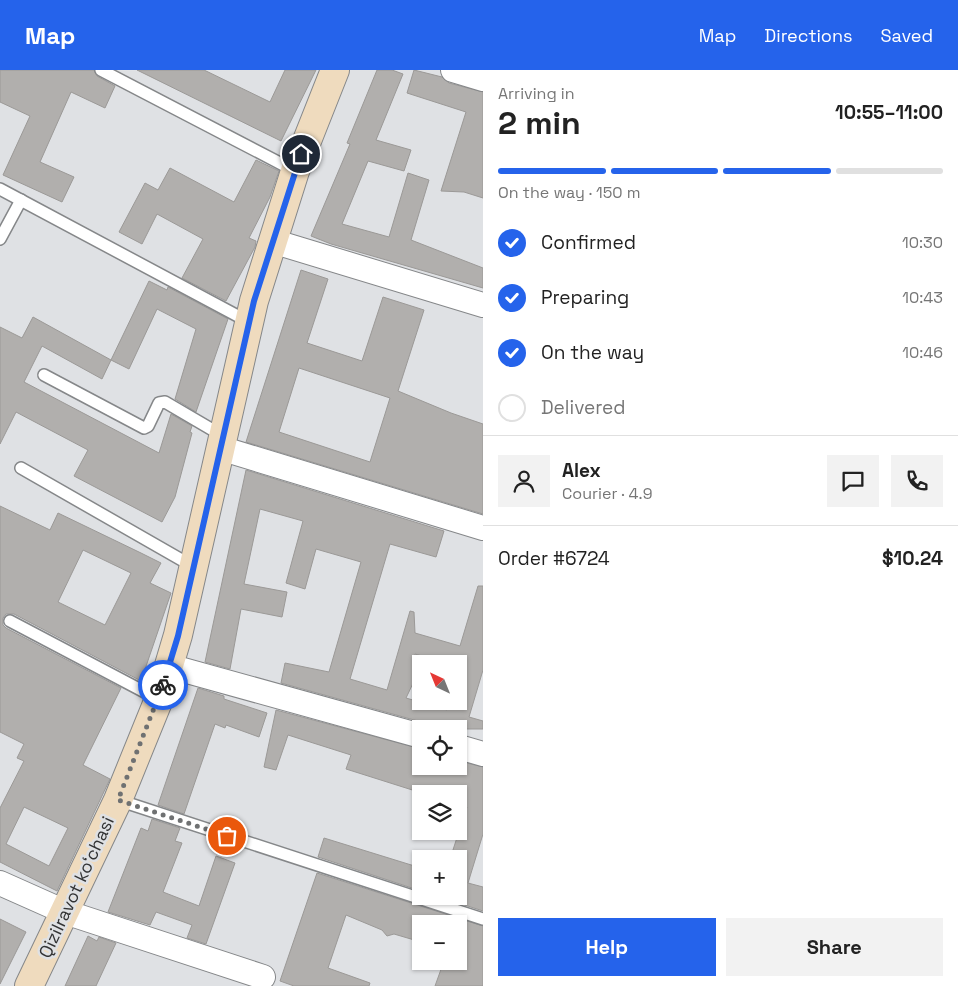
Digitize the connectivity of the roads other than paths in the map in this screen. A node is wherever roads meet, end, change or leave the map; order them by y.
1 (102, 70) edge
2 (335, 70) edge
3 (453, 70) edge
4 (483, 79) edge
5 (295, 171) junction
6 (0, 189) edge
7 (21, 200) junction
8 (0, 239) edge
9 (272, 241) junction
10 (483, 305) edge
11 (249, 322) junction
12 (44, 375) dead end
13 (222, 442) junction
14 (21, 468) dead end
15 (483, 528) edge
16 (194, 567) junction
17 (10, 621) dead end
18 (169, 666) junction
19 (158, 699) junction
20 (412, 734) edge
21 (467, 749) edge
22 (483, 754) edge
23 (118, 800) junction
24 (0, 882) edge
25 (65, 912) junction
26 (483, 919) edge
27 (264, 977) dead end
28 (29, 986) edge

1 - 5 lane
2 - 5 street, Qizilravot koʻchasi
3 - 4 street
5 - 9 street, Qizilravot koʻchasi
6 - 7 lane
7 - 8 lane
7 - 11 lane
9 - 10 street
9 - 11 street, Qizilravot koʻchasi
11 - 13 street, Qizilravot koʻchasi
12 - 13 lane
13 - 15 street
13 - 16 street, Qizilravot koʻchasi
14 - 16 lane
16 - 18 street, Qizilravot koʻchasi
17 - 19 lane
18 - 19 street, Qizilravot koʻchasi
18 - 20 street
19 - 23 street, Qizilravot koʻchasi
21 - 22 street
23 - 25 street, Qizilravot koʻchasi
23 - 26 lane
24 - 25 street
25 - 27 street
25 - 28 street, Qizilravot koʻchasi

